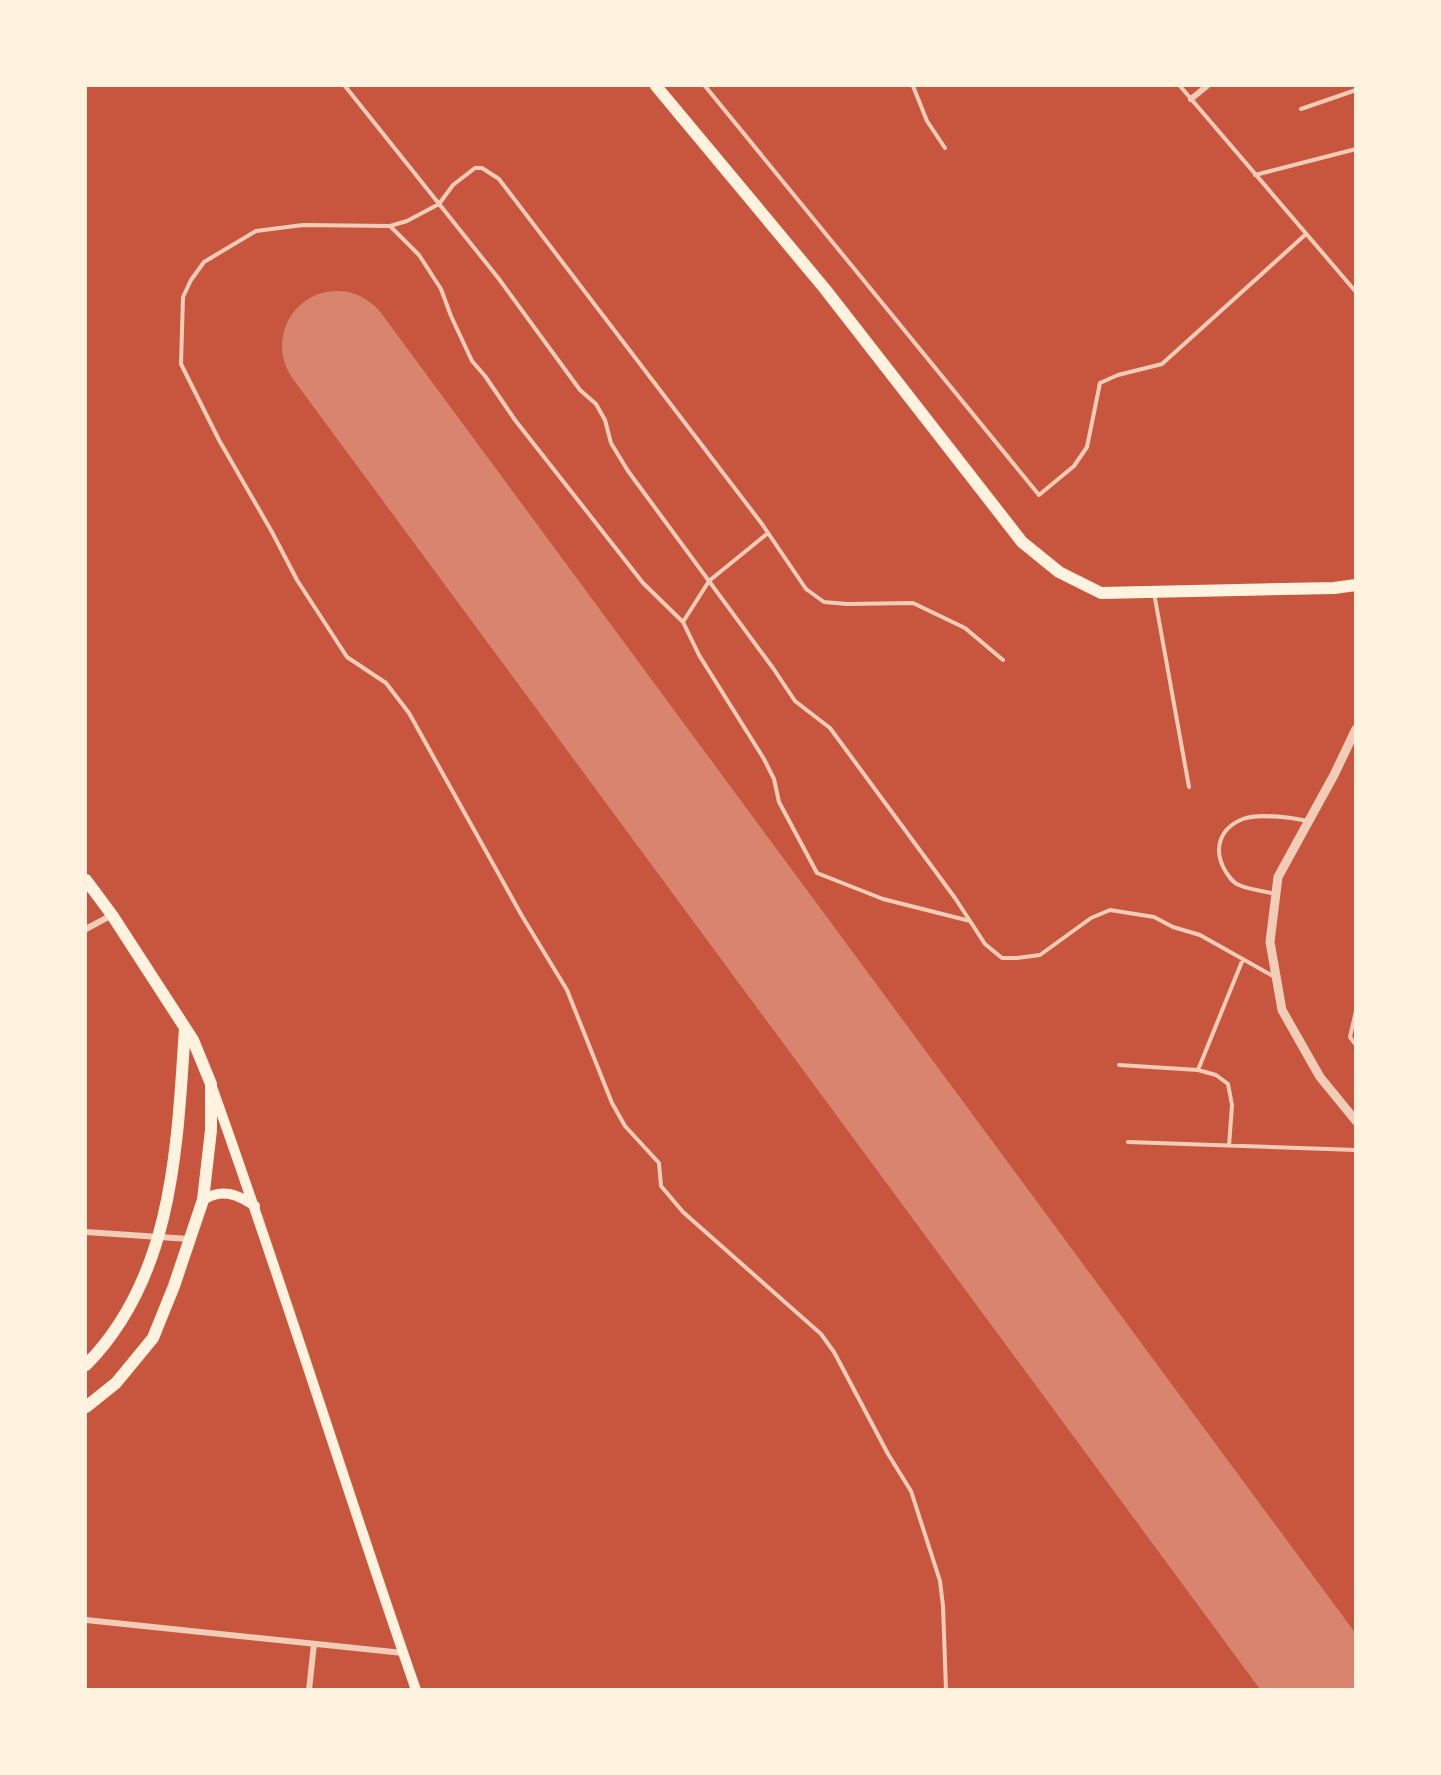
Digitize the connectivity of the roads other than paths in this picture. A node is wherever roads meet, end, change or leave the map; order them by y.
1 (345, 86) edge
2 (656, 86) edge
3 (705, 86) edge
4 (913, 86) edge
5 (1180, 86) edge
6 (1207, 86) edge
7 (1356, 90) edge
8 (1191, 99) junction
9 (1301, 109) dead end
10 (945, 148) dead end
11 (1356, 149) edge
12 (1255, 175) junction
13 (439, 204) junction
14 (390, 226) junction
15 (1306, 234) junction
16 (1356, 292) edge
17 (768, 533) junction
18 (709, 581) junction
19 (1356, 585) edge
20 (1154, 592) junction
21 (683, 622) junction
22 (1003, 660) dead end
23 (1356, 729) edge
24 (1189, 787) dead end
25 (1309, 821) junction
26 (86, 880) edge
27 (1276, 894) junction
28 (112, 915) junction
29 (970, 921) junction
30 (86, 929) edge
31 (1243, 959) junction
32 (1276, 978) junction
33 (1356, 1011) edge
34 (185, 1028) junction
35 (1356, 1045) edge
36 (1119, 1065) dead end
37 (1198, 1070) junction
38 (211, 1084) junction
39 (1355, 1119) edge
40 (1128, 1142) dead end
41 (1229, 1146) junction
42 (1356, 1150) edge
43 (203, 1200) junction
44 (255, 1206) junction
45 (86, 1232) edge
46 (159, 1237) junction
47 (190, 1240) junction
48 (86, 1365) edge
49 (86, 1407) edge
50 (86, 1620) edge
51 (314, 1644) junction
52 (403, 1653) junction
53 (309, 1689) edge
54 (416, 1689) edge
55 (946, 1689) edge

1 - 13 lane
2 - 20 main road
3 - 15 lane
4 - 10 lane
5 - 8 lane
6 - 8 street
7 - 9 lane
8 - 12 lane
11 - 12 lane
12 - 15 lane
13 - 14 lane
13 - 17 lane
13 - 18 lane
14 - 21 lane
14 - 55 lane
15 - 16 lane
17 - 18 lane
17 - 22 lane
18 - 21 lane
18 - 29 lane
19 - 20 main road
20 - 24 lane
21 - 29 lane
23 - 25 street
25 - 27 street
25 - 27 lane
26 - 28 main road
27 - 32 street
28 - 30 street
28 - 34 main road
29 - 31 lane
31 - 32 lane
31 - 37 lane
32 - 39 street
33 - 35 lane
34 - 38 main road
34 - 46 main road
36 - 37 lane
37 - 41 lane
38 - 43 main road
38 - 44 main road
40 - 41 lane
41 - 42 lane
43 - 44 main road
43 - 47 main road
44 - 52 main road
45 - 46 street
46 - 47 street
46 - 48 main road
47 - 49 main road
50 - 51 street
51 - 52 street
51 - 53 street
52 - 54 main road

